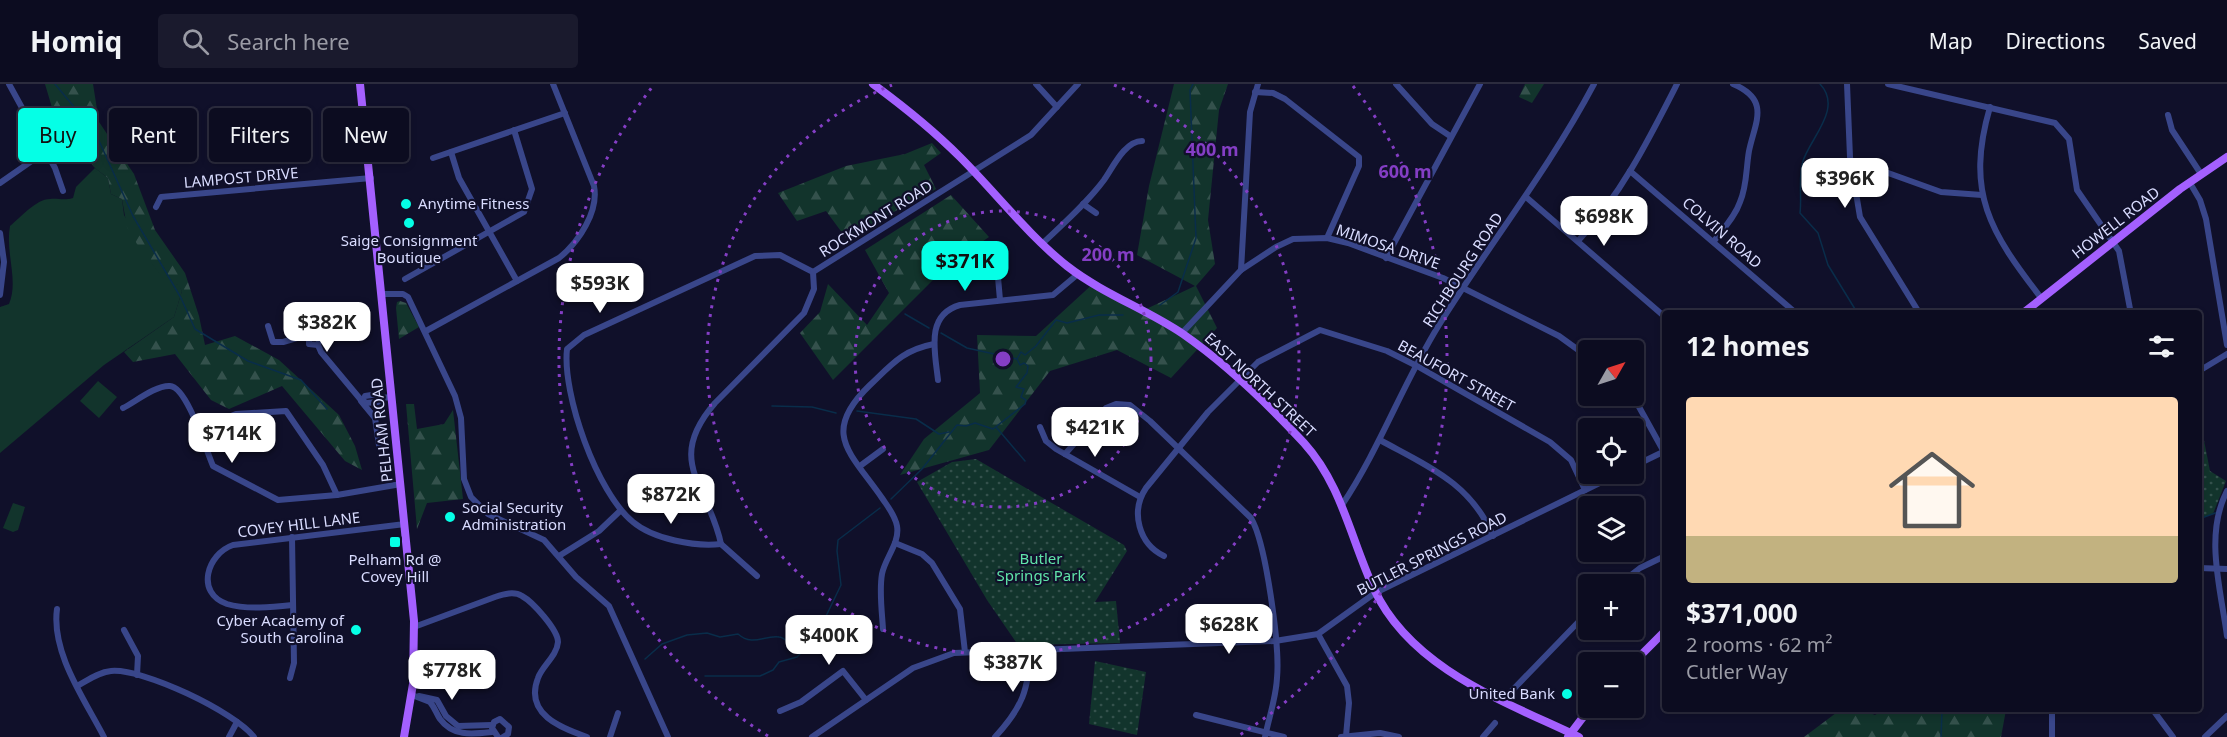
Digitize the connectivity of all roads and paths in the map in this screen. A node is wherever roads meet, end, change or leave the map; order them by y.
1 (9, 84) edge
2 (360, 84) edge
3 (553, 84) edge
4 (873, 84) edge
5 (1036, 84) edge
6 (1078, 84) edge
7 (1258, 84) edge
8 (1396, 84) edge
9 (1480, 84) edge
10 (1594, 84) edge
11 (1677, 84) edge
12 (1733, 84) edge
13 (1847, 84) edge
14 (1888, 84) edge
15 (1255, 92) junction
16 (1057, 107) junction
17 (1990, 107) junction
18 (22, 108) edge
19 (566, 113) junction
20 (2168, 115) dead end
21 (514, 130) junction
22 (1450, 136) junction
23 (1142, 141) dead end
24 (451, 152) junction
25 (2227, 157) edge
26 (433, 158) dead end
27 (30, 162) edge
28 (51, 162) edge
29 (1630, 171) junction
30 (975, 172) junction
31 (2201, 174) junction
32 (1853, 177) junction
33 (371, 178) junction
34 (0, 183) edge
35 (2190, 183) junction
36 (63, 191) dead end
37 (1982, 195) junction
38 (1526, 197) junction
39 (1083, 204) junction
40 (156, 207) dead end
41 (1096, 213) dead end
42 (0, 232) edge
43 (489, 233) junction
44 (1327, 238) junction
45 (1578, 241) junction
46 (1714, 241) junction
47 (2113, 243) junction
48 (1042, 244) junction
49 (1386, 258) junction
50 (997, 266) dead end
51 (1241, 270) junction
52 (813, 272) junction
53 (1078, 274) junction
54 (405, 279) dead end
55 (517, 281) junction
56 (1463, 288) junction
57 (1, 294) edge
58 (383, 294) junction
59 (2042, 299) junction
60 (1000, 300) junction
61 (363, 308) dead end
62 (1792, 310) edge
63 (1917, 310) edge
64 (2027, 310) edge
65 (2130, 310) edge
66 (1662, 313) edge
67 (268, 326) dead end
68 (426, 331) junction
69 (1182, 333) junction
70 (313, 334) junction
71 (934, 344) junction
72 (318, 345) junction
73 (2227, 345) edge
74 (1578, 349) edge
75 (2227, 354) edge
76 (1417, 366) junction
77 (2202, 369) edge
78 (938, 380) dead end
79 (1239, 381) junction
80 (392, 397) junction
81 (362, 400) junction
82 (1639, 406) edge
83 (123, 408) dead end
84 (1040, 427) dead end
85 (197, 430) junction
86 (1380, 440) junction
87 (379, 445) dead end
88 (1178, 447) junction
89 (1662, 448) edge
90 (883, 449) dead end
91 (1662, 453) edge
92 (1065, 454) junction
93 (1644, 461) edge
94 (860, 466) junction
95 (401, 484) junction
96 (1597, 484) edge
97 (1585, 490) junction
98 (2227, 491) edge
99 (337, 495) junction
100 (1140, 497) junction
101 (1342, 505) junction
102 (620, 511) junction
103 (405, 524) junction
104 (1493, 536) junction
105 (292, 537) junction
106 (895, 543) junction
107 (721, 544) junction
108 (559, 556) junction
109 (1164, 556) dead end
110 (1662, 557) edge
111 (2202, 568) edge
112 (2227, 569) edge
113 (2218, 570) junction
114 (1632, 574) edge
115 (757, 576) dead end
116 (1375, 593) junction
117 (293, 605) junction
118 (57, 609) dead end
119 (1578, 622) edge
120 (414, 627) junction
121 (883, 629) dead end
122 (124, 630) dead end
123 (1662, 633) edge
124 (1318, 634) junction
125 (2227, 636) edge
126 (1275, 641) junction
127 (1031, 650) junction
128 (965, 652) junction
129 (1644, 652) edge
130 (137, 675) junction
131 (290, 678) dead end
132 (77, 686) junction
133 (412, 695) junction
134 (866, 700) junction
135 (1503, 700) junction
136 (780, 711) dead end
137 (2052, 712) edge
138 (2154, 712) edge
139 (618, 713) dead end
140 (1196, 715) dead end
141 (2227, 716) edge
142 (1584, 718) edge
143 (237, 722) junction
144 (1496, 723) dead end
145 (492, 728) junction
146 (1265, 735) edge
147 (507, 736) edge
148 (1344, 736) edge
149 (1573, 736) edge
150 (104, 737) edge
151 (229, 737) edge
152 (254, 737) edge
153 (404, 737) edge
154 (498, 737) edge
155 (586, 737) edge
156 (610, 737) edge
157 (668, 737) edge
158 (812, 737) edge
159 (995, 737) edge
160 (1284, 737) edge
161 (1399, 737) edge
162 (1483, 737) edge
163 (2052, 737) edge
164 (2173, 737) edge
165 (2205, 737) edge

1 - 18 street
2 - 33 main road, PELHAM ROAD
3 - 19 street
4 - 30 main road, EAST NORTH STREET
5 - 16 street
6 - 16 street, ROCKMONT ROAD
7 - 15 street
8 - 22 street
9 - 22 street
10 - 38 street, RICHBOURG ROAD
11 - 29 street
12 - 46 street
13 - 32 street
14 - 17 street
15 - 44 street
15 - 51 street
16 - 30 street, ROCKMONT ROAD
17 - 37 street
17 - 47 street
19 - 21 street
19 - 55 street
20 - 31 street
21 - 24 street
21 - 43 street
22 - 49 street
23 - 39 street
24 - 26 street
24 - 43 street
25 - 31 main road, HOWELL ROAD
27 - 34 street
28 - 36 street
29 - 45 street
29 - 46 street, COLVIN ROAD
30 - 48 main road, EAST NORTH STREET
30 - 52 street, ROCKMONT ROAD
31 - 35 main road, HOWELL ROAD
32 - 37 street
32 - 63 street
33 - 40 street, LAMPOST DRIVE
33 - 58 main road, PELHAM ROAD
35 - 47 main road, HOWELL ROAD
35 - 73 street
37 - 59 street
38 - 45 street
38 - 56 street, RICHBOURG ROAD
39 - 41 street
39 - 48 street
42 - 57 street
43 - 54 street
43 - 55 street
44 - 49 street, MIMOSA DRIVE
44 - 51 street, MIMOSA DRIVE
45 - 66 street
46 - 62 street, COLVIN ROAD
47 - 59 main road, HOWELL ROAD
47 - 65 street
48 - 53 main road, EAST NORTH STREET
49 - 56 street, MIMOSA DRIVE
50 - 60 street
51 - 69 street, MIMOSA DRIVE
52 - 102 street, ROCKMONT ROAD
52 - 107 street
53 - 60 street
53 - 69 main road, EAST NORTH STREET
55 - 68 street
56 - 74 street, MIMOSA DRIVE
56 - 76 street, RICHBOURG ROAD
58 - 68 street
58 - 80 main road, PELHAM ROAD
59 - 64 main road, HOWELL ROAD
60 - 71 street
61 - 70 street
67 - 70 street
68 - 108 street
69 - 79 main road, EAST NORTH STREET
70 - 72 street
70 - 72 street
71 - 78 street
71 - 94 street
72 - 81 street
75 - 77 street
76 - 79 street, BEAUFORT STREET
76 - 86 street, RICHBOURG ROAD
76 - 97 street, BEAUFORT STREET
79 - 88 street, BEAUFORT STREET
79 - 101 main road, EAST NORTH STREET
80 - 81 street
80 - 95 main road, PELHAM ROAD
81 - 87 street
82 - 89 street
83 - 85 street
84 - 92 street
85 - 99 street
85 - 99 street
86 - 101 street, RICHBOURG ROAD
86 - 104 street
88 - 92 street
88 - 100 street, BEAUFORT STREET
88 - 126 street
90 - 94 street
91 - 93 street
92 - 100 street
94 - 106 street
95 - 99 street
95 - 103 main road, PELHAM ROAD
96 - 97 street, BUTLER SPRINGS ROAD
97 - 104 street, BUTLER SPRINGS ROAD
98 - 113 street
100 - 109 street
101 - 116 main road, EAST NORTH STREET
102 - 107 street
102 - 108 street
103 - 105 street, COVEY HILL LANE
103 - 120 main road, PELHAM ROAD
104 - 116 street, BUTLER SPRINGS ROAD
105 - 117 street
105 - 117 street, COVEY HILL LANE
106 - 121 street
106 - 128 street
107 - 115 street
108 - 157 street
110 - 114 street
111 - 113 street
112 - 113 street
113 - 125 street
116 - 124 street, BUTLER SPRINGS ROAD
116 - 135 main road, EAST NORTH STREET
117 - 131 street
118 - 132 street
119 - 135 street
120 - 133 main road, PELHAM ROAD
120 - 155 street
122 - 130 street
123 - 129 main road
124 - 126 street, BUTLER SPRINGS ROAD
124 - 148 street
126 - 127 street, BUTLER SPRINGS ROAD
126 - 146 street
127 - 128 street, BUTLER SPRINGS ROAD
127 - 159 street
128 - 134 street, BUTLER SPRINGS ROAD
130 - 132 street
130 - 143 street
132 - 150 street
133 - 145 street
133 - 153 main road, PELHAM ROAD
134 - 136 street
134 - 158 street, BUTLER SPRINGS ROAD
135 - 149 main road, EAST NORTH STREET
137 - 163 street
138 - 164 street
139 - 156 street
140 - 146 street
141 - 165 street
142 - 149 main road
143 - 151 street
143 - 152 street
144 - 162 street
145 - 147 street
145 - 154 street
146 - 160 street
148 - 161 street

